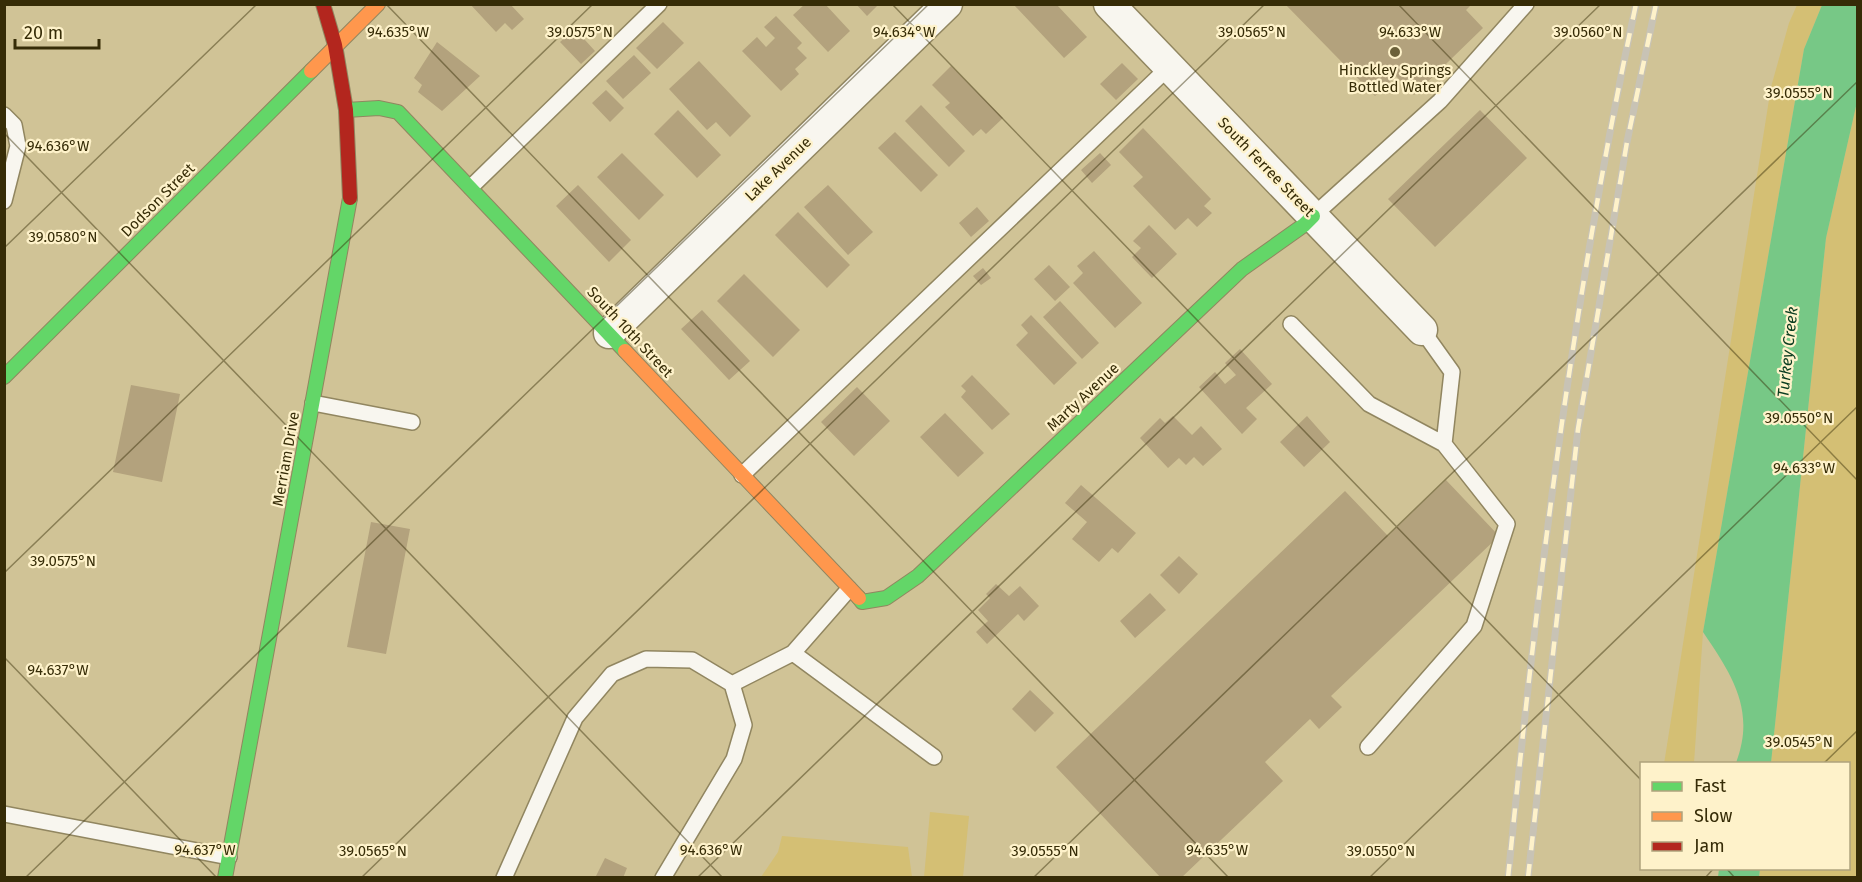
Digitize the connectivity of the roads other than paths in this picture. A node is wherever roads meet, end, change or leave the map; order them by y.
1 (323, 4) edge
2 (378, 4) edge
3 (659, 4) edge
4 (947, 4) edge
5 (1109, 4) edge
6 (1526, 4) edge
7 (335, 45) junction
8 (1169, 67) junction
9 (346, 110) junction
10 (4, 115) edge
11 (471, 188) junction
12 (4, 201) edge
13 (1313, 216) junction
14 (1291, 324) dead end
15 (1422, 330) joint
16 (609, 333) junction
17 (4, 377) edge
18 (313, 404) junction
19 (412, 422) dead end
20 (1444, 444) junction
21 (742, 475) junction
22 (849, 589) junction
23 (878, 603) joint
24 (793, 653) junction
25 (732, 684) junction
26 (1368, 747) dead end
27 (934, 757) dead end
28 (4, 814) edge
29 (229, 857) junction
30 (225, 878) edge
31 (504, 878) edge
32 (663, 878) edge

1 - 7 street, Merriam Drive
2 - 7 street, Dodson Street
3 - 11 lane
4 - 16 street, Lake Avenue
5 - 8 street, South Ferree Street
6 - 13 lane
7 - 9 street, Merriam Drive
7 - 17 street, Dodson Street
8 - 13 street, South Ferree Street
8 - 21 lane
9 - 11 street, South 10th Street
9 - 18 street, Merriam Drive
10 - 12 lane
11 - 16 street, South 10th Street
13 - 15 street, South Ferree Street
13 - 23 street, Marty Avenue
14 - 20 lane
15 - 20 lane
16 - 21 street, South 10th Street
18 - 19 lane
18 - 29 street, Merriam Drive
20 - 26 lane
21 - 22 street, South 10th Street
22 - 23 street, South 10th Street
22 - 24 lane
24 - 25 lane
24 - 27 lane
25 - 31 lane
25 - 32 lane
28 - 29 lane
29 - 30 street, Merriam Drive

